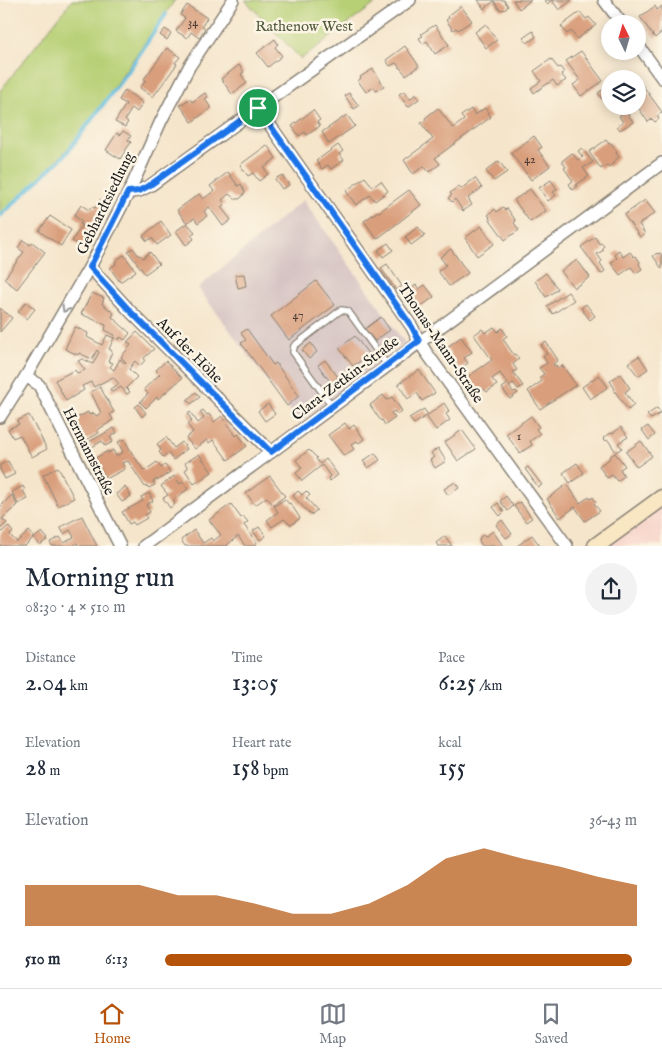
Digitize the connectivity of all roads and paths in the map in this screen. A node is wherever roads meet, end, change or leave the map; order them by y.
1 (234, 0) edge
2 (410, 0) edge
3 (604, 0) edge
4 (615, 15) edge
5 (646, 56) edge
6 (662, 78) edge
7 (258, 108) junction
8 (662, 163) edge
9 (128, 192) junction
10 (90, 267) junction
11 (419, 341) junction
12 (387, 365) junction
13 (26, 376) junction
14 (332, 406) junction
15 (0, 417) edge
16 (271, 452) junction
17 (662, 498) edge
18 (120, 546) edge
19 (144, 546) edge
20 (567, 546) edge
21 (596, 546) edge

1 - 9 street, Gebhardtsiedlung
2 - 7 street
3 - 4 street
5 - 6 street
7 - 9 street
7 - 11 street, Thomas-Mann-Straße
8 - 11 street, Clara-Zetkin-Straße
9 - 10 street, Gebhardtsiedlung
10 -> 13 street, Gebhardtsiedlung
10 - 16 street, Auf der Höhe
11 - 12 street, Clara-Zetkin-Straße
11 - 20 street, Thomas-Mann-Straße
12 - 14 street, Clara-Zetkin-Straße
12 - 14 lane
13 - 15 street, Gebhardtsiedlung
13 - 18 street, Hermannstraße
14 - 16 street, Clara-Zetkin-Straße
16 - 19 street, Clara-Zetkin-Straße
17 - 21 main road

